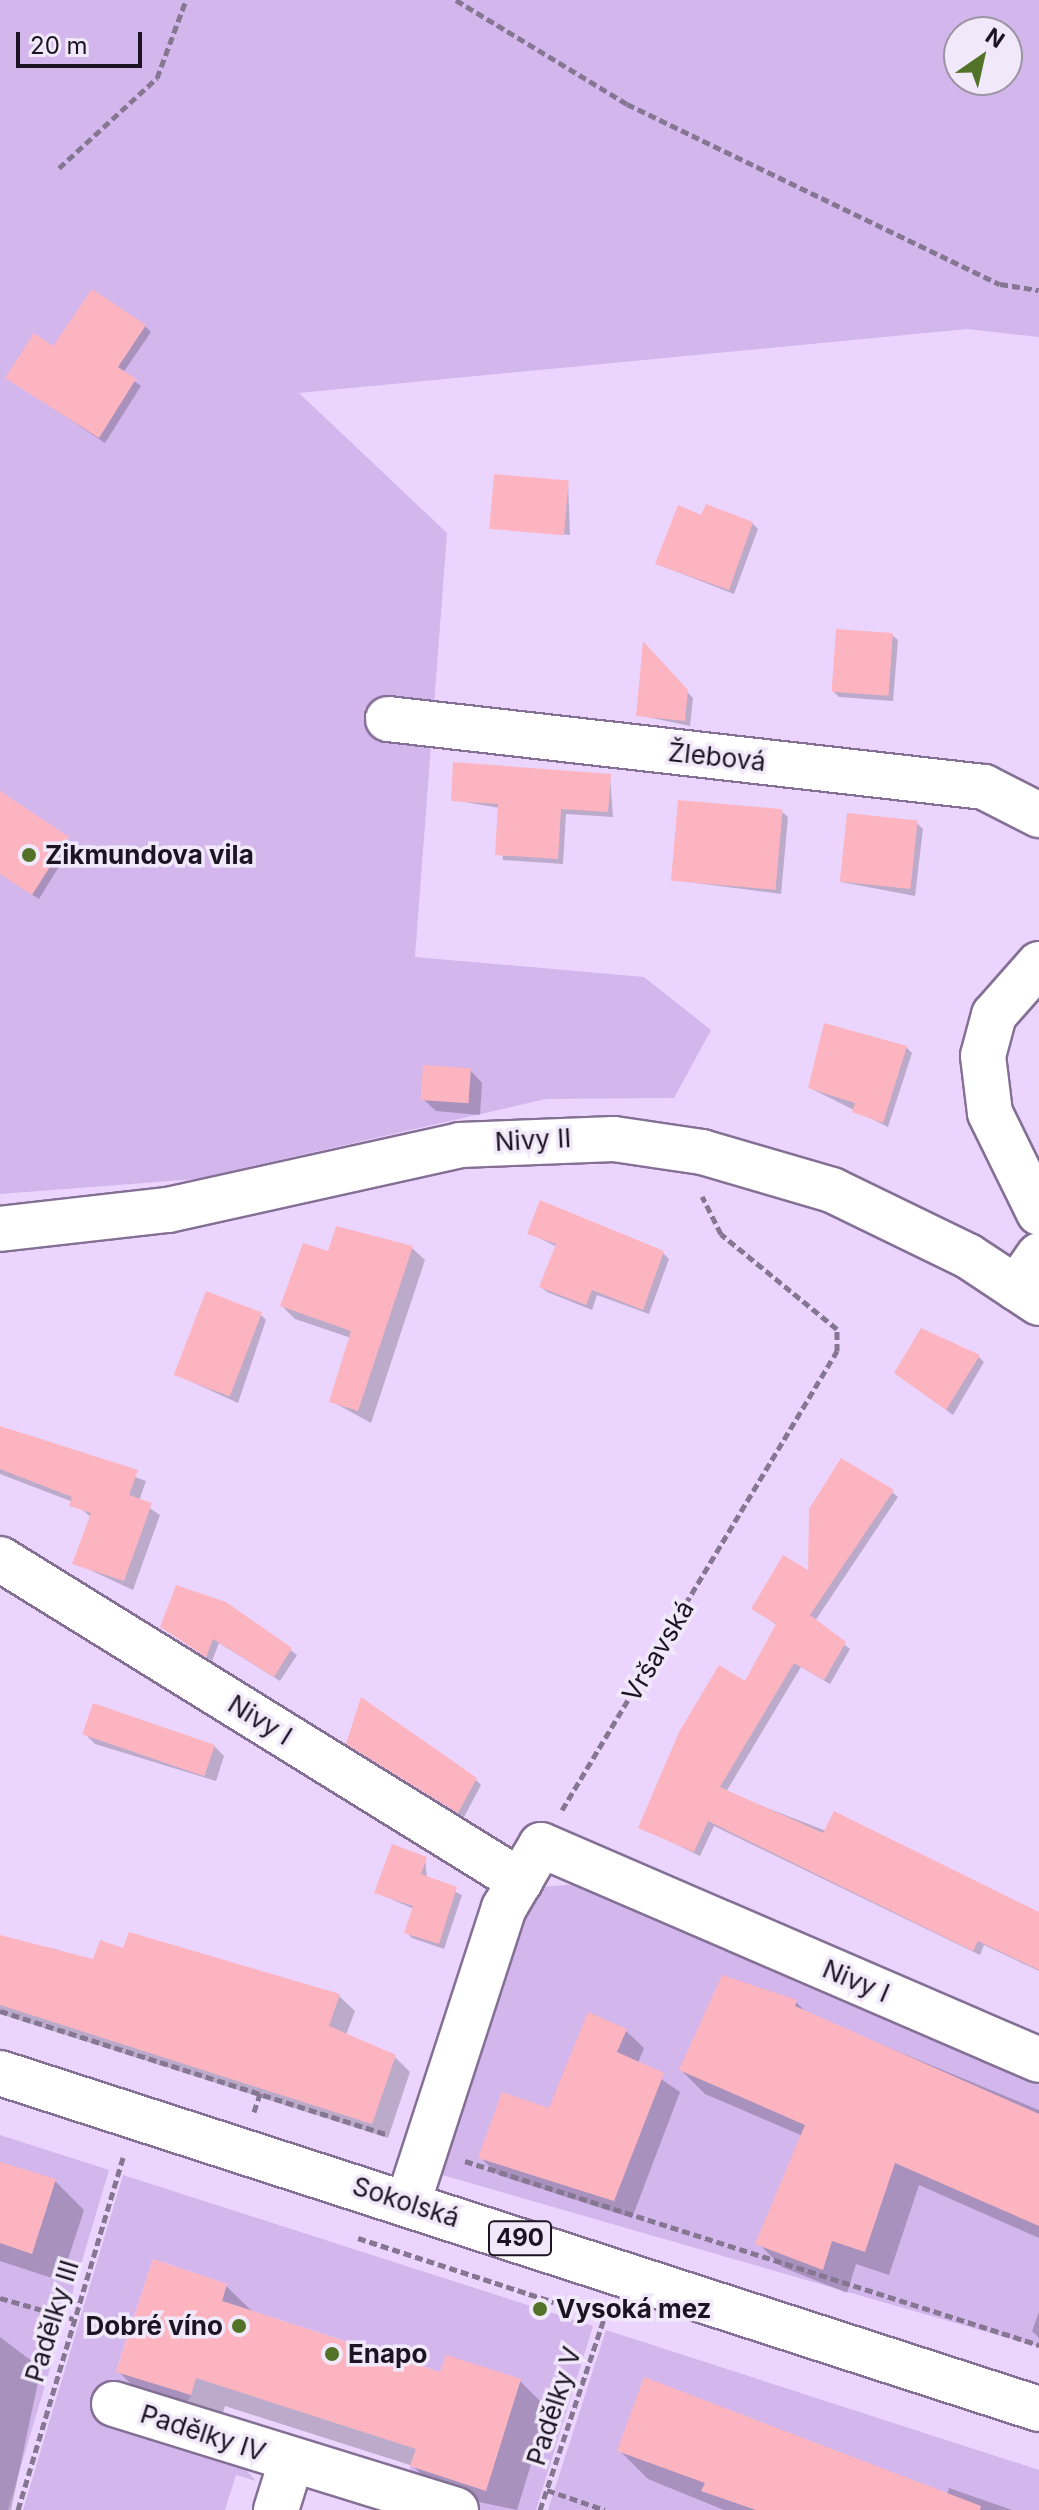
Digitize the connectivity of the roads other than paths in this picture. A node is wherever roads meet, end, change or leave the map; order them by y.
1 (388, 719) dead end
2 (1039, 815) edge
3 (1039, 964) edge
4 (1039, 1213) edge
5 (0, 1229) edge
6 (1031, 1282) edge
7 (0, 1559) edge
8 (531, 1863) junction
9 (1039, 2060) edge
10 (0, 2073) edge
11 (408, 2203) junction
12 (114, 2404) dead end
13 (1039, 2409) edge
14 (291, 2462) junction
15 (276, 2510) edge
16 (456, 2510) edge

1 - 2 street, Žlebová
3 - 4 street
5 - 6 street, Nivy II
7 - 8 street, Nivy I
8 - 9 street, Nivy I
8 - 11 street
10 - 11 street, Sokolská / 490
11 - 13 street, Sokolská / 490
12 - 14 street, Padělky IV
14 - 15 street, Padělky IV
14 - 16 street, Padělky IV

